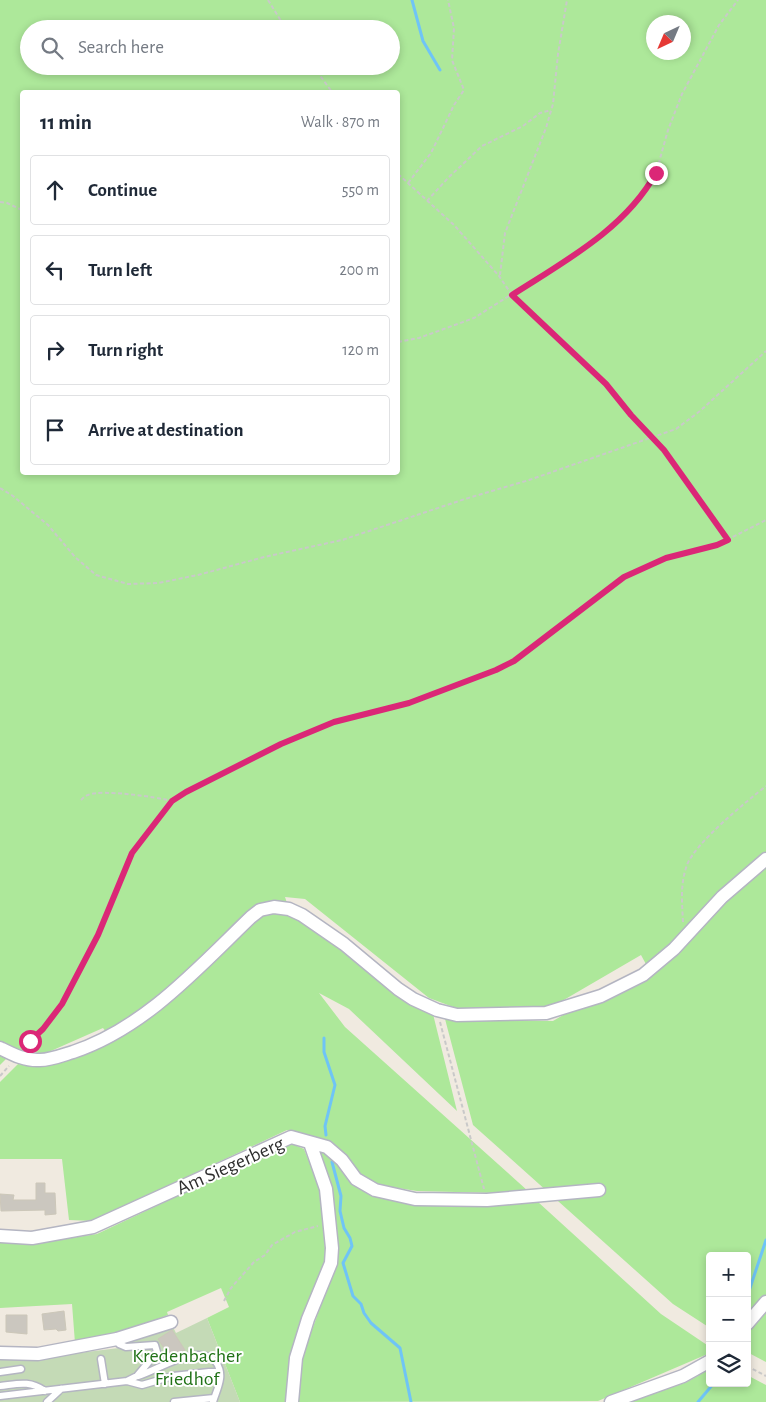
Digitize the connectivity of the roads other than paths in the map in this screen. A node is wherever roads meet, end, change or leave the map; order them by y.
1 (766, 859) edge
2 (9, 1052) edge
3 (310, 1143) junction
4 (599, 1190) dead end
5 (0, 1236) edge
6 (766, 1302) edge
7 (751, 1319) edge
8 (171, 1322) dead end
9 (118, 1339) junction
10 (0, 1353) edge
11 (101, 1359) dead end
12 (706, 1363) edge
13 (21, 1369) dead end
14 (0, 1372) edge
15 (219, 1372) junction
16 (137, 1376) junction
17 (127, 1381) junction
18 (105, 1384) junction
19 (0, 1386) edge
20 (60, 1389) junction
21 (45, 1391) junction
22 (0, 1396) edge
23 (213, 1400) edge
24 (47, 1402) edge
25 (174, 1402) edge
26 (292, 1402) edge
27 (612, 1402) edge

1 - 2 street
3 - 4 street, Am Siegerberg
3 - 5 street, Am Siegerberg
3 - 26 street
6 - 7 street
8 - 9 street
9 - 10 street
9 - 16 lane
11 - 18 lane
12 - 27 street
13 - 14 lane
15 - 16 lane
15 - 17 lane
15 - 23 lane
16 - 17 lane
17 - 18 lane
18 - 20 lane
19 - 21 lane
20 - 21 lane
20 - 24 lane
21 - 22 lane
23 - 25 lane

